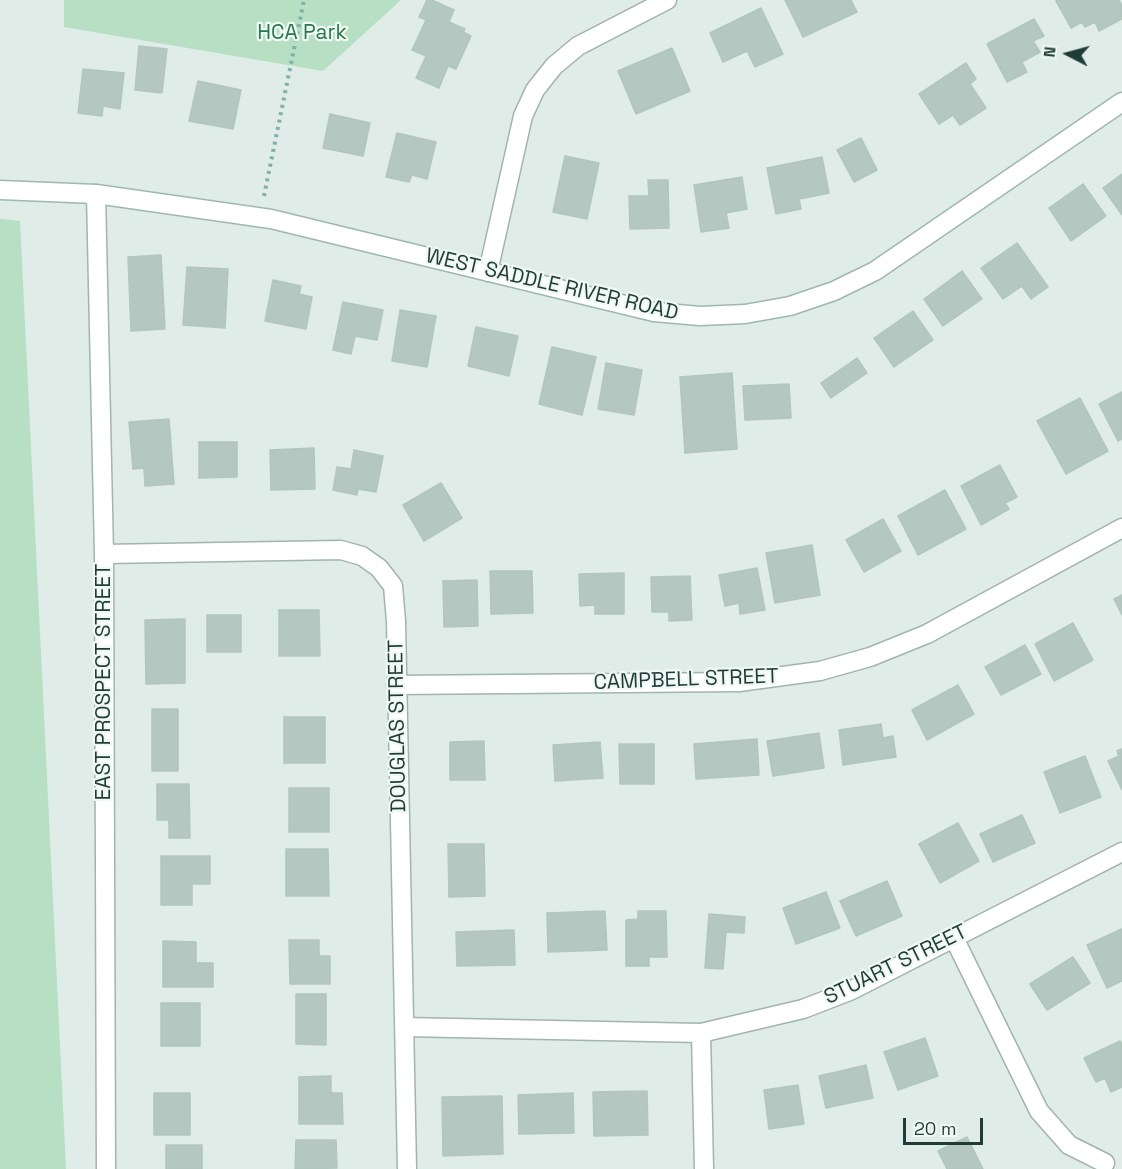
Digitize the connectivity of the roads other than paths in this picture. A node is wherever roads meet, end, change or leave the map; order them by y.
1 (667, 0) edge
2 (1122, 102) edge
3 (0, 190) edge
4 (96, 194) junction
5 (488, 272) junction
6 (1122, 528) edge
7 (104, 554) junction
8 (396, 685) junction
9 (1122, 852) edge
10 (954, 938) junction
11 (404, 1027) junction
12 (701, 1033) junction
13 (1105, 1163) dead end
14 (106, 1169) edge
15 (407, 1169) edge
16 (704, 1169) edge

1 - 5 street
2 - 5 street, WEST SADDLE RIVER ROAD
3 - 4 street, WEST SADDLE RIVER ROAD
4 - 5 street, WEST SADDLE RIVER ROAD
4 - 7 street, EAST PROSPECT STREET
6 - 8 street, CAMPBELL STREET
7 - 8 street, DOUGLAS STREET
7 - 14 street, EAST PROSPECT STREET
8 - 11 street, DOUGLAS STREET
9 - 10 street, STUART STREET
10 - 12 street, STUART STREET
10 - 13 street
11 - 12 street, STUART STREET
11 - 15 street, DOUGLAS STREET
12 - 16 street

